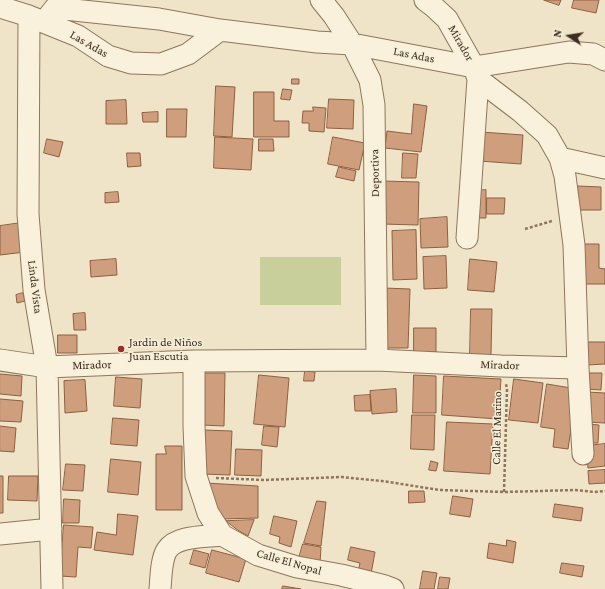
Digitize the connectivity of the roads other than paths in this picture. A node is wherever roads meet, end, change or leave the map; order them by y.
1 (321, 0) edge
2 (425, 0) edge
3 (0, 6) edge
4 (48, 11) edge
5 (334, 16) junction
6 (220, 30) junction
7 (317, 42) junction
8 (352, 44) junction
9 (605, 60) edge
10 (476, 73) junction
11 (560, 158) junction
12 (605, 168) edge
13 (467, 238) dead end
14 (0, 360) edge
15 (377, 360) junction
16 (194, 361) junction
17 (47, 367) junction
18 (578, 368) junction
19 (583, 454) dead end
20 (51, 529) junction
21 (0, 534) edge
22 (222, 535) junction
23 (341, 582) edge
24 (52, 589) edge
25 (160, 589) edge
26 (394, 589) edge

1 - 5 street, Deportiva
2 - 10 street, Mirador
3 - 4 street
4 - 6 street, Las Adas
4 - 6 street, Las Adas
4 - 17 street, Linda Vista
5 - 7 street
5 - 8 street, Deportiva
6 - 7 street, Las Adas
7 - 8 street, Las Adas
8 - 10 street, Las Adas
8 - 15 street, Deportiva
9 - 10 street, Las Adas
10 - 11 street, Mirador
10 - 13 street
11 - 12 street
11 - 18 street, Mirador
14 - 17 street, Mirador
15 - 16 street, Mirador
15 - 18 street, Mirador
16 - 17 street, Mirador
16 - 22 street, Calle El Nopal
17 - 20 street, Linda Vista
18 - 19 street
20 - 21 street
20 - 24 street, Linda Vista
22 - 23 street, Calle El Nopal
22 - 25 street
23 - 26 street, Calle El Nopal

